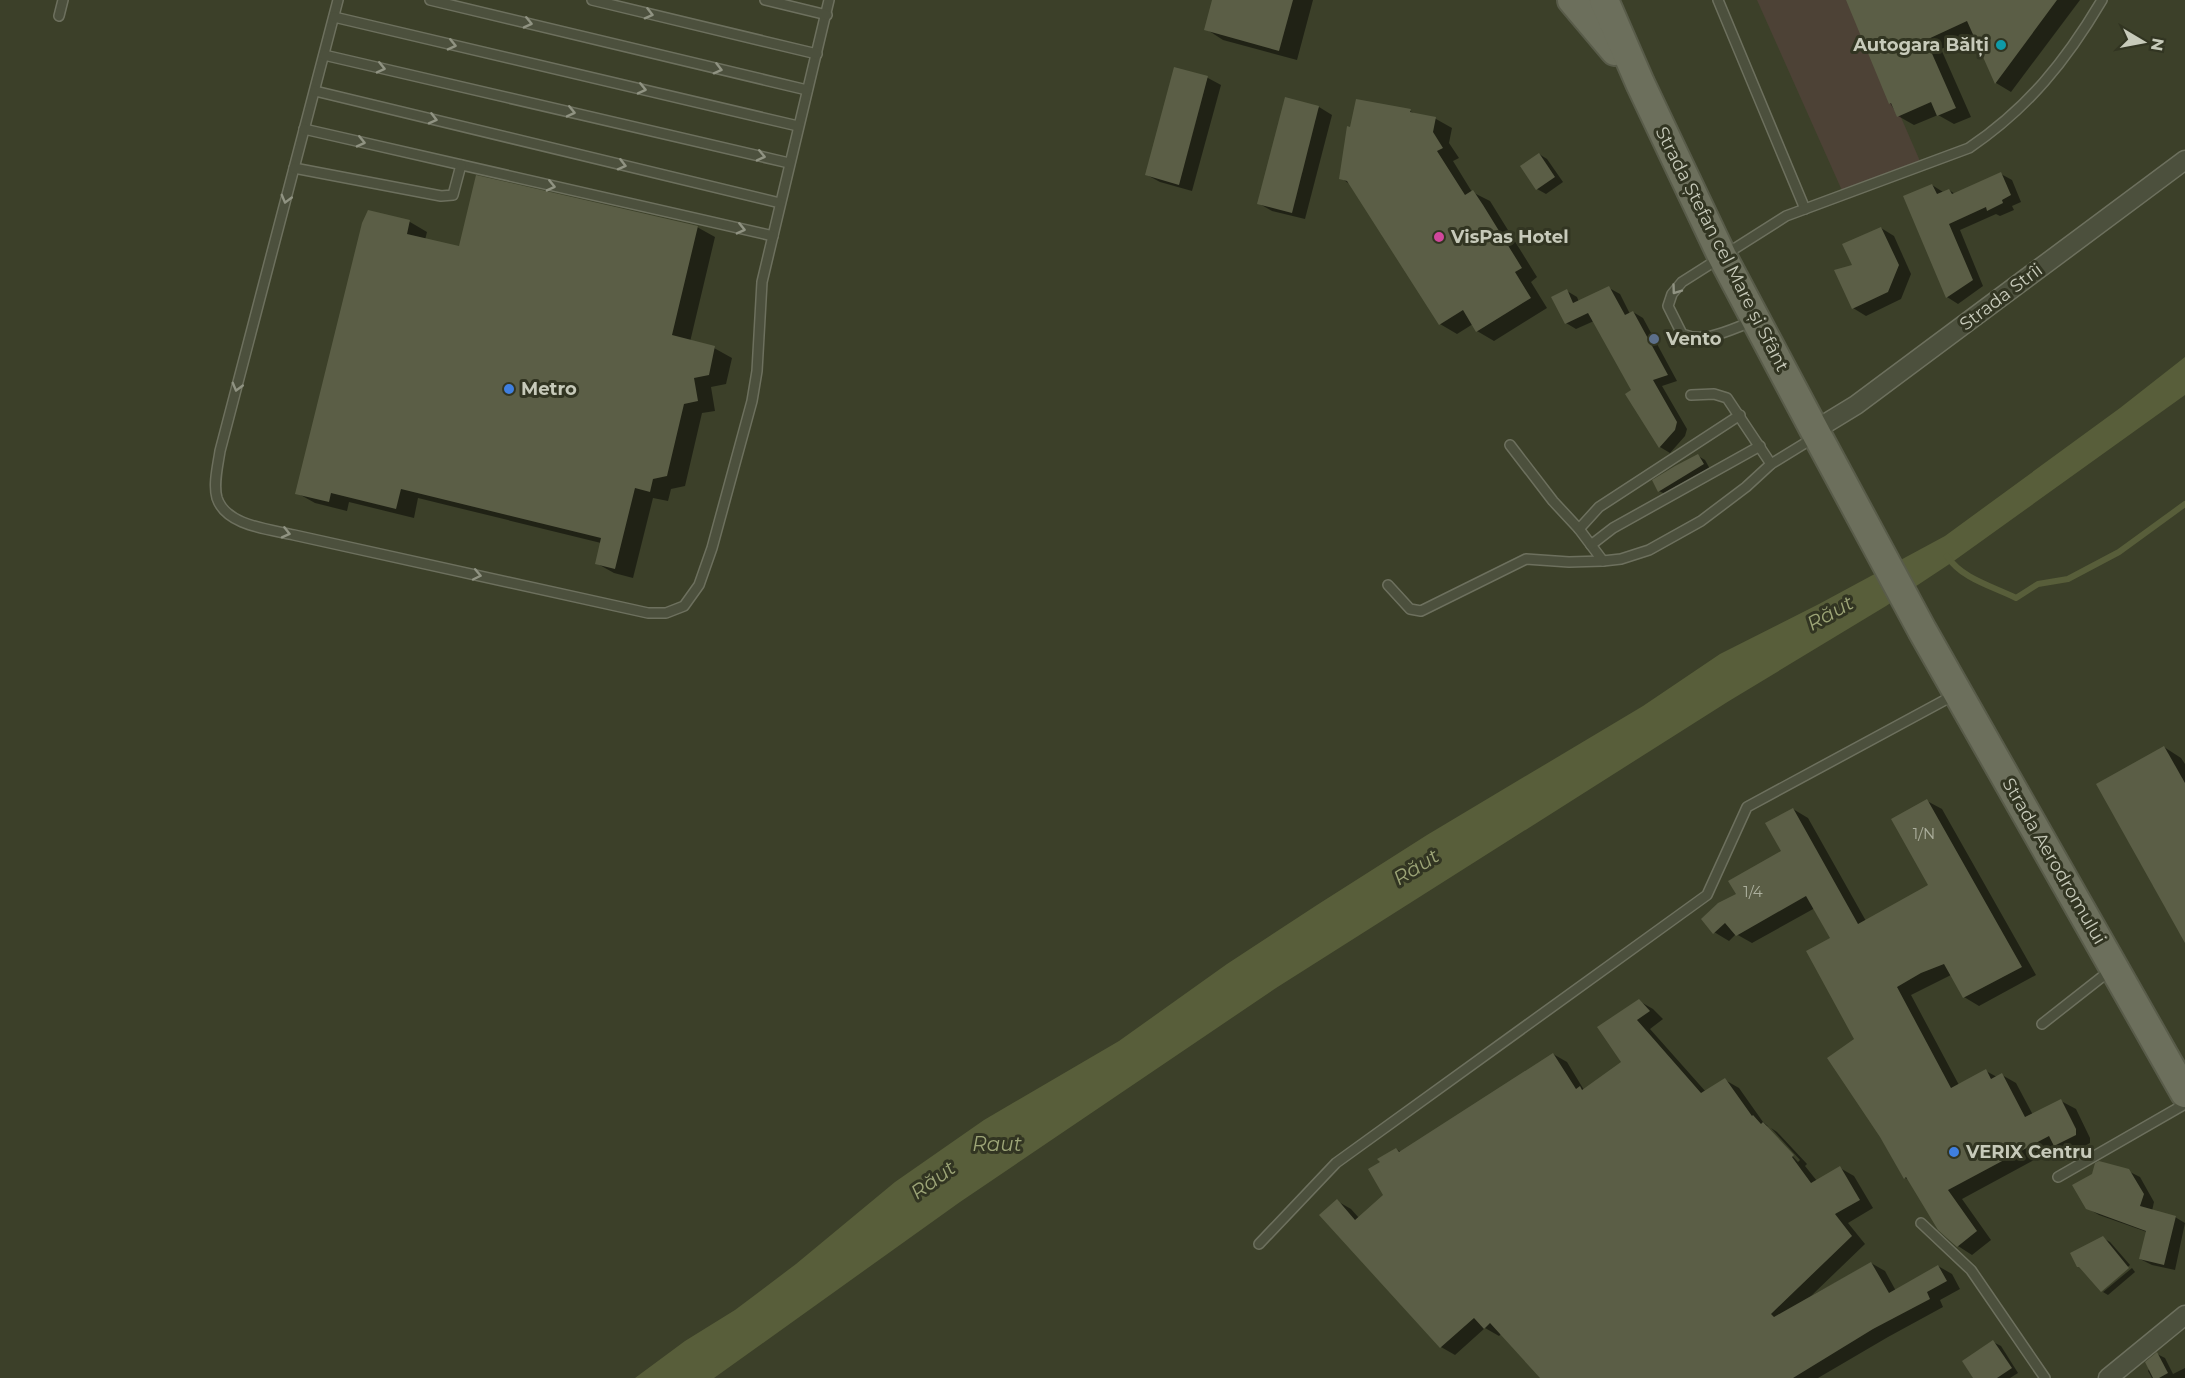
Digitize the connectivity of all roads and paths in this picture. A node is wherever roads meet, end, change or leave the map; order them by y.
1 (63, 0) edge
2 (338, 0) edge
3 (430, 0) edge
4 (592, 0) edge
5 (765, 0) edge
6 (829, 0) edge
7 (1718, 0) edge
8 (2102, 0) edge
9 (1583, 3) edge
10 (826, 15) junction
11 (59, 16) dead end
12 (334, 17) junction
13 (817, 54) junction
14 (324, 55) junction
15 (807, 90) junction
16 (315, 91) junction
17 (798, 126) junction
18 (304, 129) junction
19 (2185, 160) edge
20 (789, 163) junction
21 (461, 165) junction
22 (294, 168) junction
23 (780, 203) junction
24 (1805, 209) junction
25 (773, 237) junction
26 (1722, 256) junction
27 (1756, 320) junction
28 (1692, 395) dead end
29 (1740, 415) junction
30 (1816, 433) junction
31 (1510, 445) dead end
32 (1760, 446) junction
33 (1771, 464) junction
34 (1580, 528) junction
35 (1591, 545) junction
36 (1603, 561) junction
37 (1388, 585) dead end
38 (1922, 630) joint
39 (1958, 693) junction
40 (2114, 967) junction
41 (2042, 1024) dead end
42 (2185, 1093) edge
43 (2185, 1104) edge
44 (2058, 1177) dead end
45 (1921, 1223) dead end
46 (1259, 1244) dead end
47 (2185, 1315) edge
48 (2045, 1378) edge
49 (2108, 1378) edge

1 - 11 lane
2 - 12 lane
3 -> 15 lane
4 -> 13 lane
5 - 10 lane
6 - 10 lane
7 - 24 lane
8 - 24 lane
9 - 26 main road, Strada Ștefan cel Mare și Sfânt
10 - 13 lane
12 - 14 lane
12 -> 17 lane
13 - 15 lane
14 - 16 lane
14 -> 20 lane
15 - 17 lane
16 - 18 lane
16 -> 23 lane
17 - 20 lane
18 -> 21 lane
18 - 22 lane
19 - 30 street, Strada Strîi
20 - 23 lane
21 - 22 lane
21 -> 25 lane
22 -> 25 lane
23 - 25 lane
24 - 26 lane
26 - 27 main road, Strada Ștefan cel Mare și Sfânt
26 -> 27 lane
27 - 30 main road, Strada Ștefan cel Mare și Sfânt
28 - 29 lane
29 - 32 lane
29 - 34 lane
30 - 33 lane
30 - 38 main road, Strada Ștefan cel Mare și Sfânt
31 - 34 lane
32 - 33 lane
32 - 35 lane
33 - 36 lane
34 - 35 lane
35 - 36 lane
36 - 37 lane
38 - 39 main road, Strada Aerodromului
39 - 40 main road, Strada Aerodromului
39 - 46 lane
40 - 41 lane
40 - 42 main road, Strada Aerodromului
43 - 44 lane
45 - 48 lane
47 - 49 street

